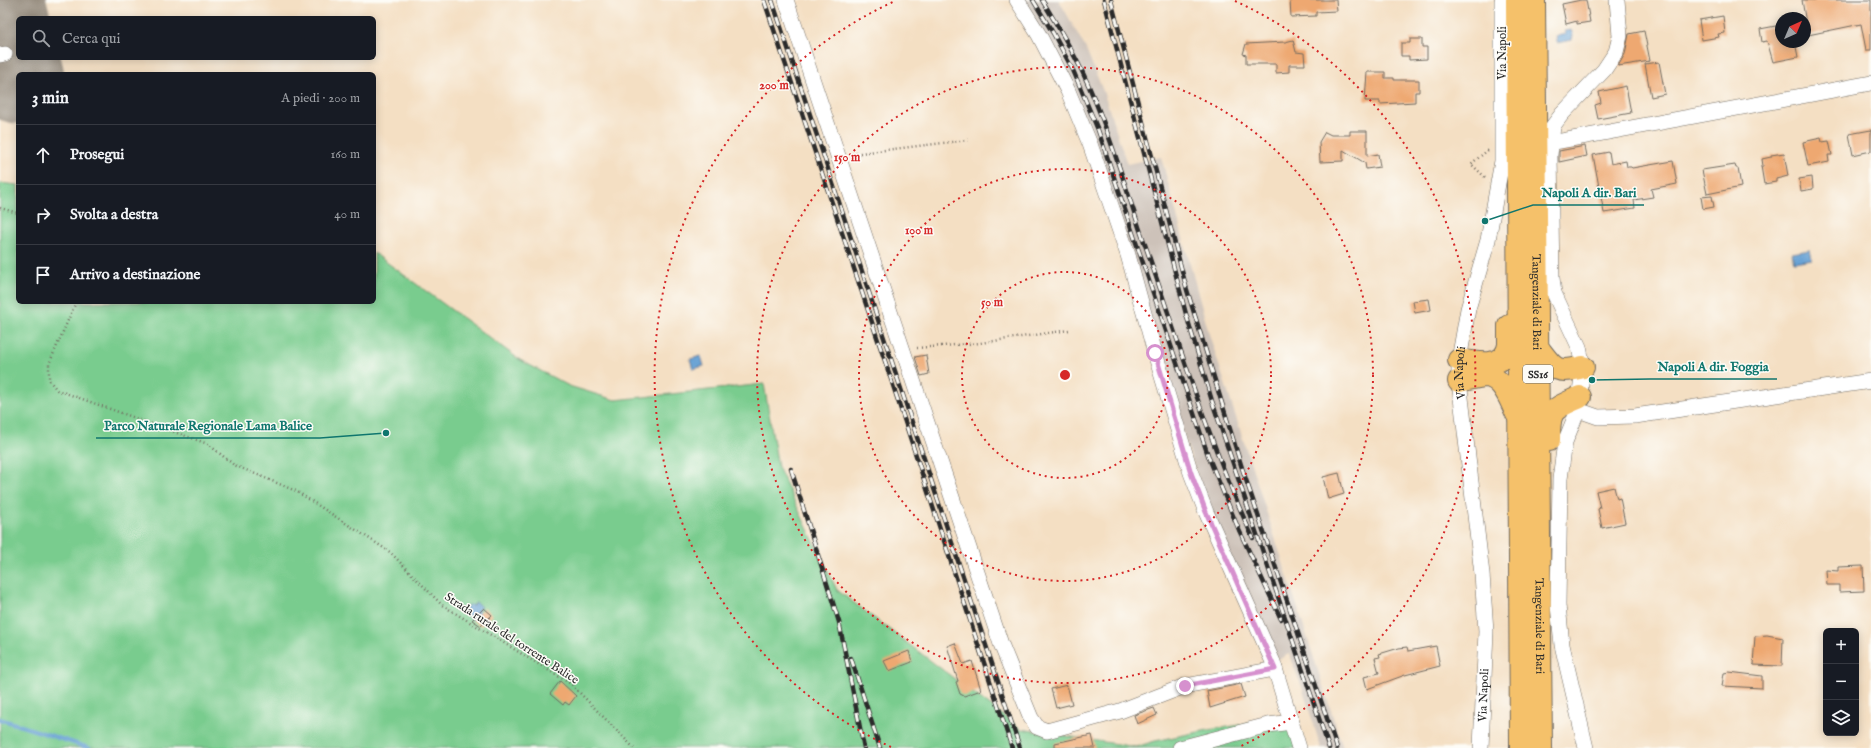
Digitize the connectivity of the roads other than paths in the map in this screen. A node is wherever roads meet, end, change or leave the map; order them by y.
1 (786, 0) edge
2 (1017, 0) edge
3 (1502, 0) edge
4 (1517, 0) edge
5 (1534, 0) edge
6 (1617, 0) edge
7 (1871, 83) edge
8 (1550, 143) junction
9 (1519, 268) junction
10 (1538, 348) junction
11 (1583, 367) junction
12 (1459, 370) junction
13 (1871, 381) edge
14 (1579, 404) junction
15 (1519, 418) junction
16 (1539, 490) junction
17 (1274, 666) junction
18 (1292, 722) junction
19 (1180, 748) edge
20 (1299, 748) edge
21 (1481, 748) edge
22 (1521, 748) edge
23 (1541, 748) edge
24 (1586, 748) edge

1 - 17 street
2 - 17 street
3 - 12 street, Via Napoli
4 - 9 highway, Tangenziale di Bari / SS16
5 - 10 highway, Tangenziale di Bari / SS16
6 - 8 street
7 - 8 street
8 - 11 street
9 - 12 highway
9 - 15 highway, Tangenziale di Bari / SS16
10 - 11 highway
10 - 16 highway, Tangenziale di Bari / SS16
11 - 14 street
12 - 15 highway
12 - 21 street, Via Napoli
13 - 14 street
14 - 16 highway
14 - 24 street
15 - 22 highway, Tangenziale di Bari / SS16
16 - 23 highway, Tangenziale di Bari / SS16
17 - 18 street
18 - 19 street
18 - 20 street

